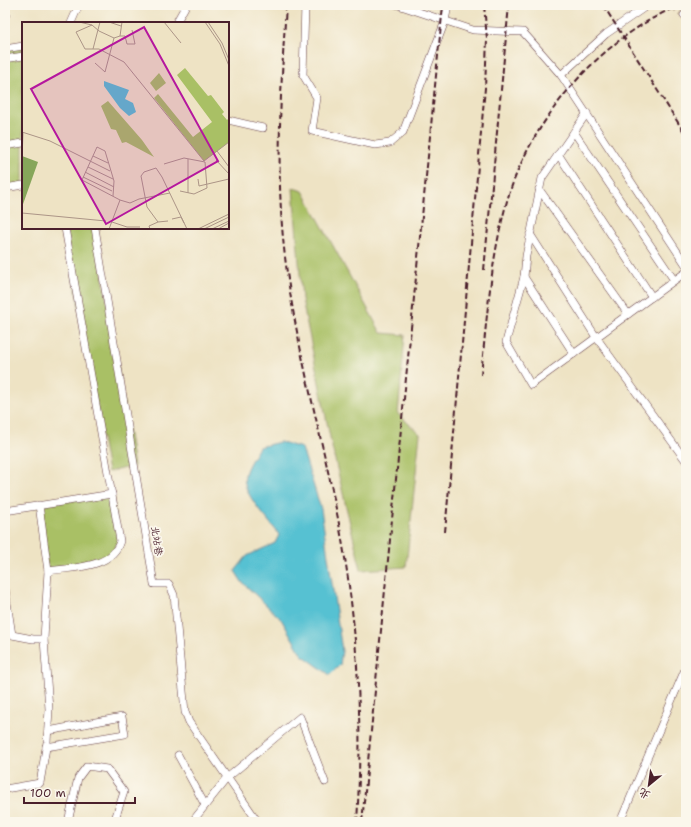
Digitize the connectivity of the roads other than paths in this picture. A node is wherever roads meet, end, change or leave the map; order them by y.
1 (79, 5) edge
2 (186, 5) edge
3 (305, 5) edge
4 (398, 5) edge
5 (448, 5) edge
6 (648, 5) edge
7 (445, 21) junction
8 (71, 22) edge
9 (177, 22) edge
10 (22, 46) edge
11 (5, 49) edge
12 (22, 56) edge
13 (5, 59) edge
14 (561, 75) junction
15 (586, 114) junction
16 (229, 120) edge
17 (263, 128) dead end
18 (574, 132) junction
19 (22, 143) edge
20 (5, 146) edge
21 (558, 154) junction
22 (5, 185) edge
23 (22, 185) edge
24 (539, 189) junction
25 (65, 229) edge
26 (95, 229) edge
27 (530, 234) junction
28 (686, 265) edge
29 (686, 272) edge
30 (524, 277) junction
31 (674, 280) junction
32 (652, 297) junction
33 (628, 314) junction
34 (596, 337) junction
35 (574, 354) junction
36 (686, 461) edge
37 (112, 494) junction
38 (39, 505) junction
39 (5, 510) edge
40 (48, 571) junction
41 (5, 588) edge
42 (44, 639) junction
43 (686, 667) edge
44 (48, 730) junction
45 (46, 747) junction
46 (178, 754) dead end
47 (227, 778) junction
48 (325, 782) dead end
49 (5, 789) edge
50 (206, 805) junction
51 (68, 822) edge
52 (114, 822) edge
53 (192, 822) edge
54 (258, 822) edge
55 (620, 822) edge

1 - 8 street
2 - 9 street
3 - 7 street
4 - 7 street
5 - 7 street
6 - 14 street
7 - 14 street
10 - 11 street
12 - 13 street
14 - 15 street
15 - 18 street
15 - 28 street
16 - 17 street
18 - 21 street
18 - 31 street
19 - 20 street
21 - 24 street
21 - 32 street
22 - 23 street
24 - 27 street
24 - 33 street
25 - 37 street
26 - 47 street, 北站巷
27 - 30 street
27 - 34 street
29 - 31 street
30 - 35 street
30 - 35 street
31 - 32 street
32 - 33 street
33 - 34 street
34 - 35 street
34 - 36 street
37 - 38 street
37 - 40 street
38 - 39 street
38 - 40 street
40 - 42 street
41 - 42 street
42 - 44 street
43 - 55 street
44 - 45 street
44 - 45 street
45 - 49 street
46 - 50 street
47 - 48 street
47 - 50 street
47 - 54 street, 北站巷
50 - 53 street
51 - 52 street

